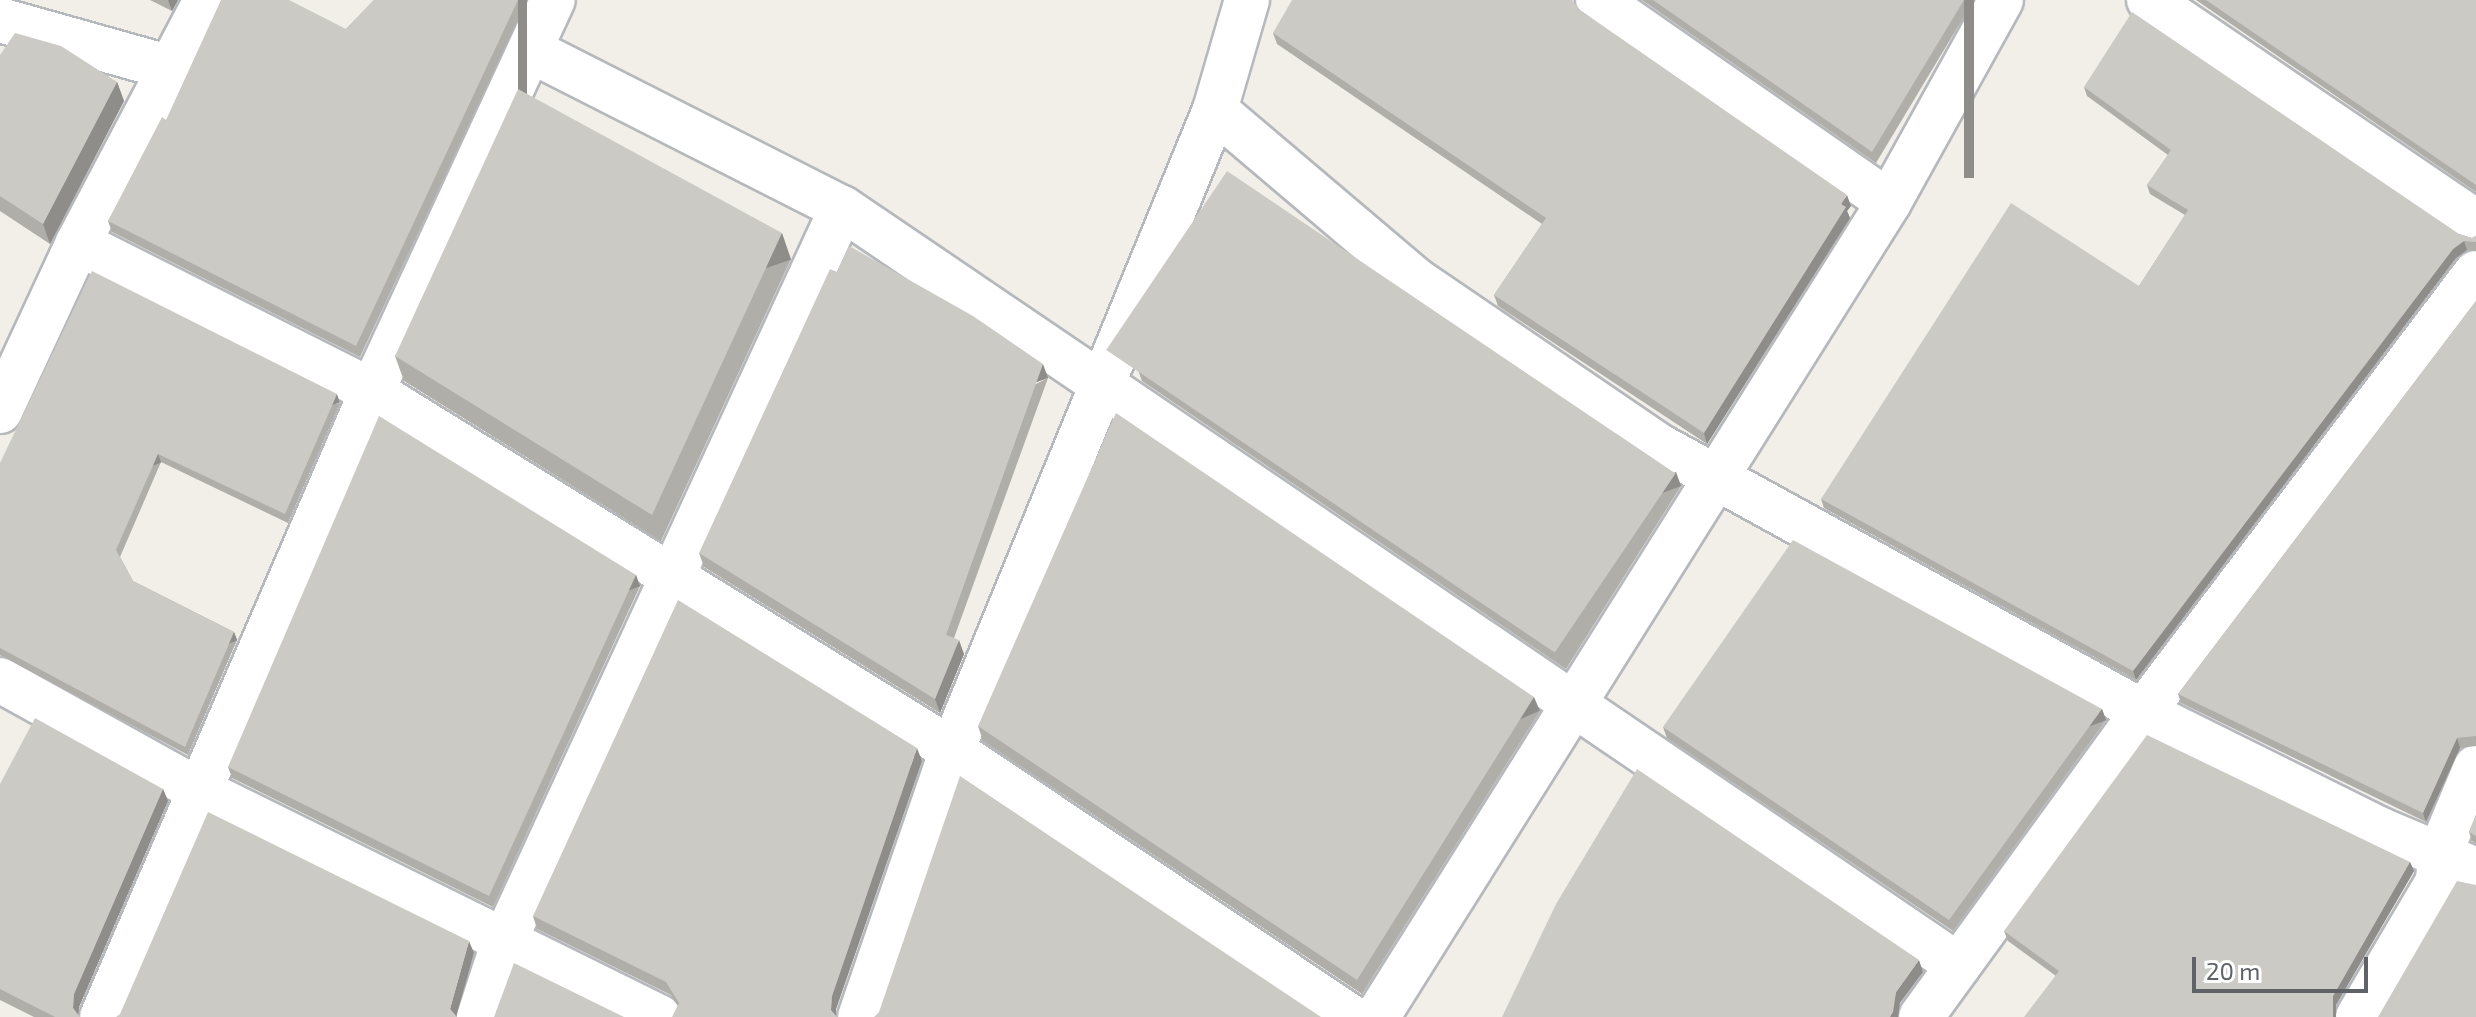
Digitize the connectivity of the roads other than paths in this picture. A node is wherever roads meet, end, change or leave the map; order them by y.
1 (206, 0) edge
2 (553, 0) edge
3 (1247, 0) edge
4 (1598, 0) edge
5 (2001, 0) edge
6 (2149, 0) edge
7 (0, 20) edge
8 (530, 50) junction
9 (167, 67) junction
10 (1215, 110) junction
11 (1889, 202) junction
12 (842, 208) junction
13 (2476, 222) edge
14 (78, 243) junction
15 (2476, 273) edge
16 (1099, 385) junction
17 (372, 391) junction
18 (0, 411) edge
19 (1718, 480) junction
20 (670, 577) junction
21 (0, 680) edge
22 (1571, 705) junction
23 (2143, 712) junction
24 (952, 750) junction
25 (2476, 767) edge
26 (197, 789) junction
27 (2458, 861) edge
28 (503, 944) junction
29 (1958, 965) junction
30 (102, 1017) edge
31 (479, 1017) edge
32 (659, 1017) edge
33 (860, 1017) edge
34 (1351, 1017) edge
35 (1377, 1017) edge
36 (1921, 1017) edge
37 (2358, 1017) edge

1 - 9 street
2 - 8 street
3 - 10 street
4 - 11 street
5 - 11 street
6 - 13 street
7 - 9 street
8 - 12 street
8 - 17 street
9 - 14 street
10 - 16 street
10 - 19 street
11 - 19 street
12 - 16 street
12 - 20 street
14 - 17 street
14 - 18 street
15 - 23 street
16 - 22 street
16 - 24 street
17 - 20 street
17 - 26 street
19 - 22 street
19 - 23 street
20 - 24 street
20 - 28 street
21 - 26 street
22 - 29 street
22 - 35 street
23 - 27 street
23 - 29 street
24 - 33 street
24 - 34 street
25 - 27 street
26 - 28 street
26 - 30 street
27 - 37 street
28 - 31 street
28 - 32 street
29 - 36 street

